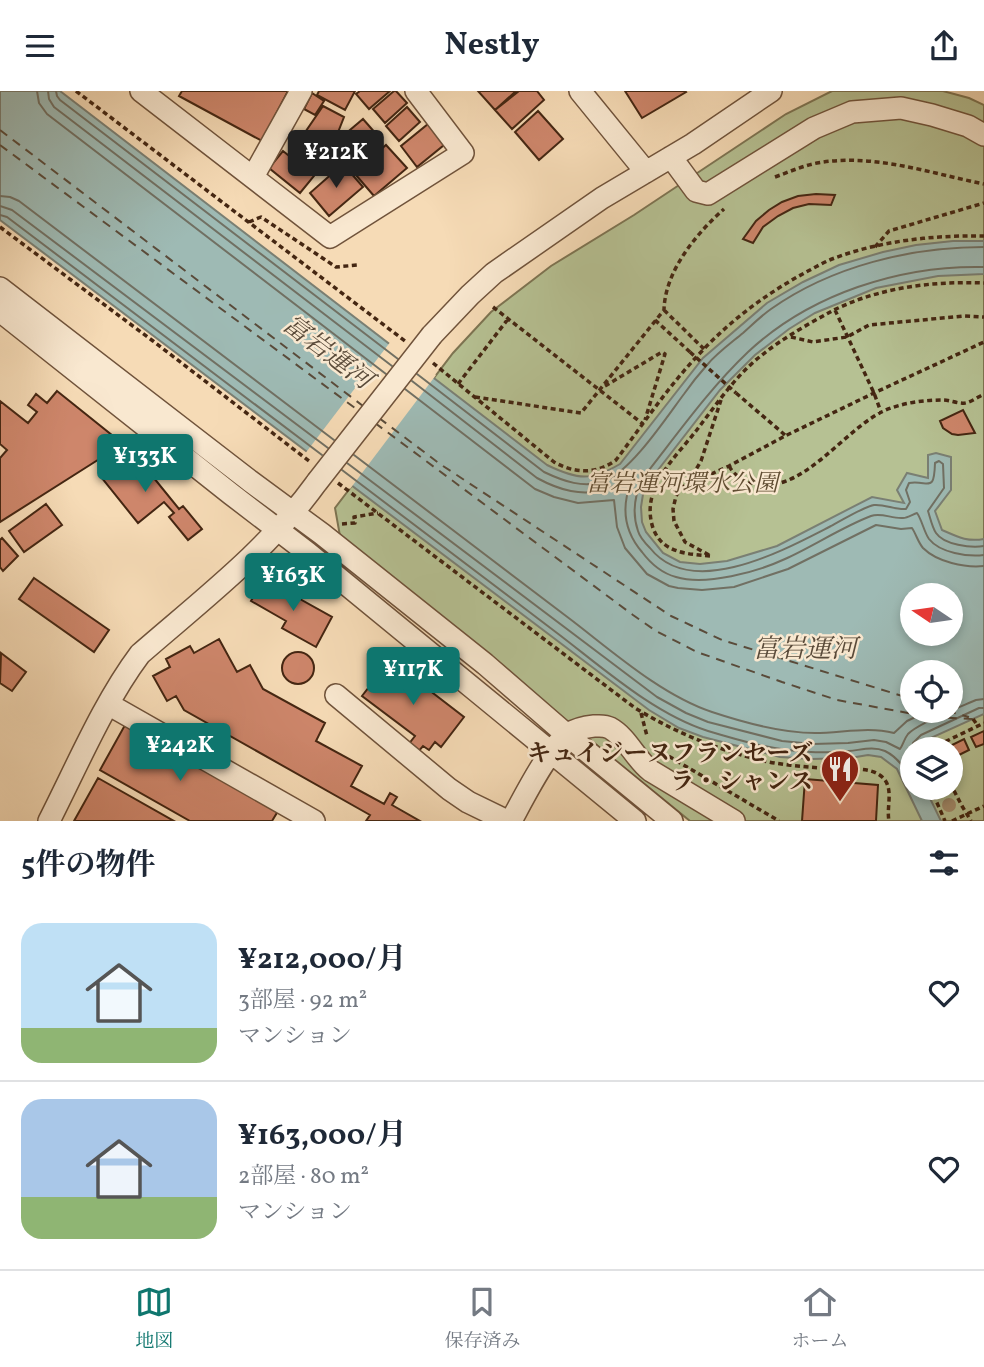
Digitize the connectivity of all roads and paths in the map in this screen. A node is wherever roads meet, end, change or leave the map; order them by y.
1 (76, 91) edge
2 (141, 91) edge
3 (301, 91) edge
4 (416, 91) edge
5 (580, 91) edge
6 (771, 91) edge
7 (167, 99) edge
8 (984, 135) edge
9 (671, 157) junction
10 (646, 172) junction
11 (253, 177) junction
12 (772, 178) dead end
13 (984, 184) edge
14 (984, 203) edge
15 (731, 204) dead end
16 (249, 222) junction
17 (0, 227) edge
18 (984, 236) edge
19 (875, 247) junction
20 (358, 265) dead end
21 (984, 283) edge
22 (0, 288) edge
23 (493, 307) dead end
24 (664, 310) junction
25 (835, 310) junction
26 (0, 311) edge
27 (984, 317) edge
28 (508, 319) junction
29 (655, 320) junction
30 (790, 336) junction
31 (847, 337) junction
32 (984, 342) edge
33 (409, 345) dead end
34 (704, 349) junction
35 (429, 360) dead end
36 (458, 384) junction
37 (600, 389) junction
38 (874, 393) junction
39 (984, 394) edge
40 (473, 396) junction
41 (723, 396) junction
42 (881, 412) junction
43 (643, 424) junction
44 (785, 436) junction
45 (729, 465) junction
46 (321, 475) junction
47 (687, 485) junction
48 (294, 513) junction
49 (378, 513) junction
50 (336, 525) dead end
51 (278, 530) junction
52 (336, 695) dead end
53 (108, 704) junction
54 (973, 719) dead end
55 (984, 723) edge
56 (978, 726) junction
57 (567, 735) junction
58 (955, 737) edge
59 (552, 752) junction
60 (652, 754) dead end
61 (936, 800) edge
62 (959, 800) edge
63 (984, 806) edge
64 (967, 813) junction
65 (49, 821) edge
66 (314, 821) edge
67 (509, 821) edge
68 (635, 821) edge
69 (672, 821) edge
70 (734, 821) edge
71 (779, 821) edge
72 (889, 821) edge
73 (945, 821) edge
74 (953, 821) edge
75 (971, 821) edge

1 - 16 path
2 - 7 street
3 - 11 street
4 - 11 street
5 - 10 street
6 - 9 street
7 - 11 street
8 - 9 street
9 - 10 street
10 - 46 street, bridge
12 - 13 path
14 - 19 path
15 - 24 path
16 - 20 path
16 - 33 path
17 - 46 path
18 - 19 path
19 - 34 path
21 - 25 path
22 - 48 street
23 - 28 path
24 - 29 path
24 - 34 path
25 - 30 path
25 - 31 path
26 - 51 street
27 - 31 path
28 - 36 path
28 - 37 path
29 - 37 path
29 - 44 path, bridge
30 - 31 path
30 - 41 path
31 - 38 path
32 - 38 path
34 - 43 path
35 - 36 path
36 - 40 path
37 - 40 path
37 - 43 path
37 - 43 path
38 - 42 path
38 - 44 path
39 - 42 path
40 - 43 path
41 - 47 path
41 - 47 path
42 - 45 path
44 - 45 path
45 - 47 path
46 - 48 street
46 - 49 path
48 - 51 street
48 - 57 street
49 - 50 path
49 - 72 path
51 - 53 street
51 - 59 street
52 - 67 street
53 - 65 street
53 - 66 street
54 - 56 path
55 - 56 path
56 - 58 path
57 - 59 street
57 - 69 street
57 - 70 street
59 - 67 street
59 - 68 street
60 - 71 path
61 - 73 path
62 - 64 path
63 - 64 path
64 - 74 path
64 - 75 path

